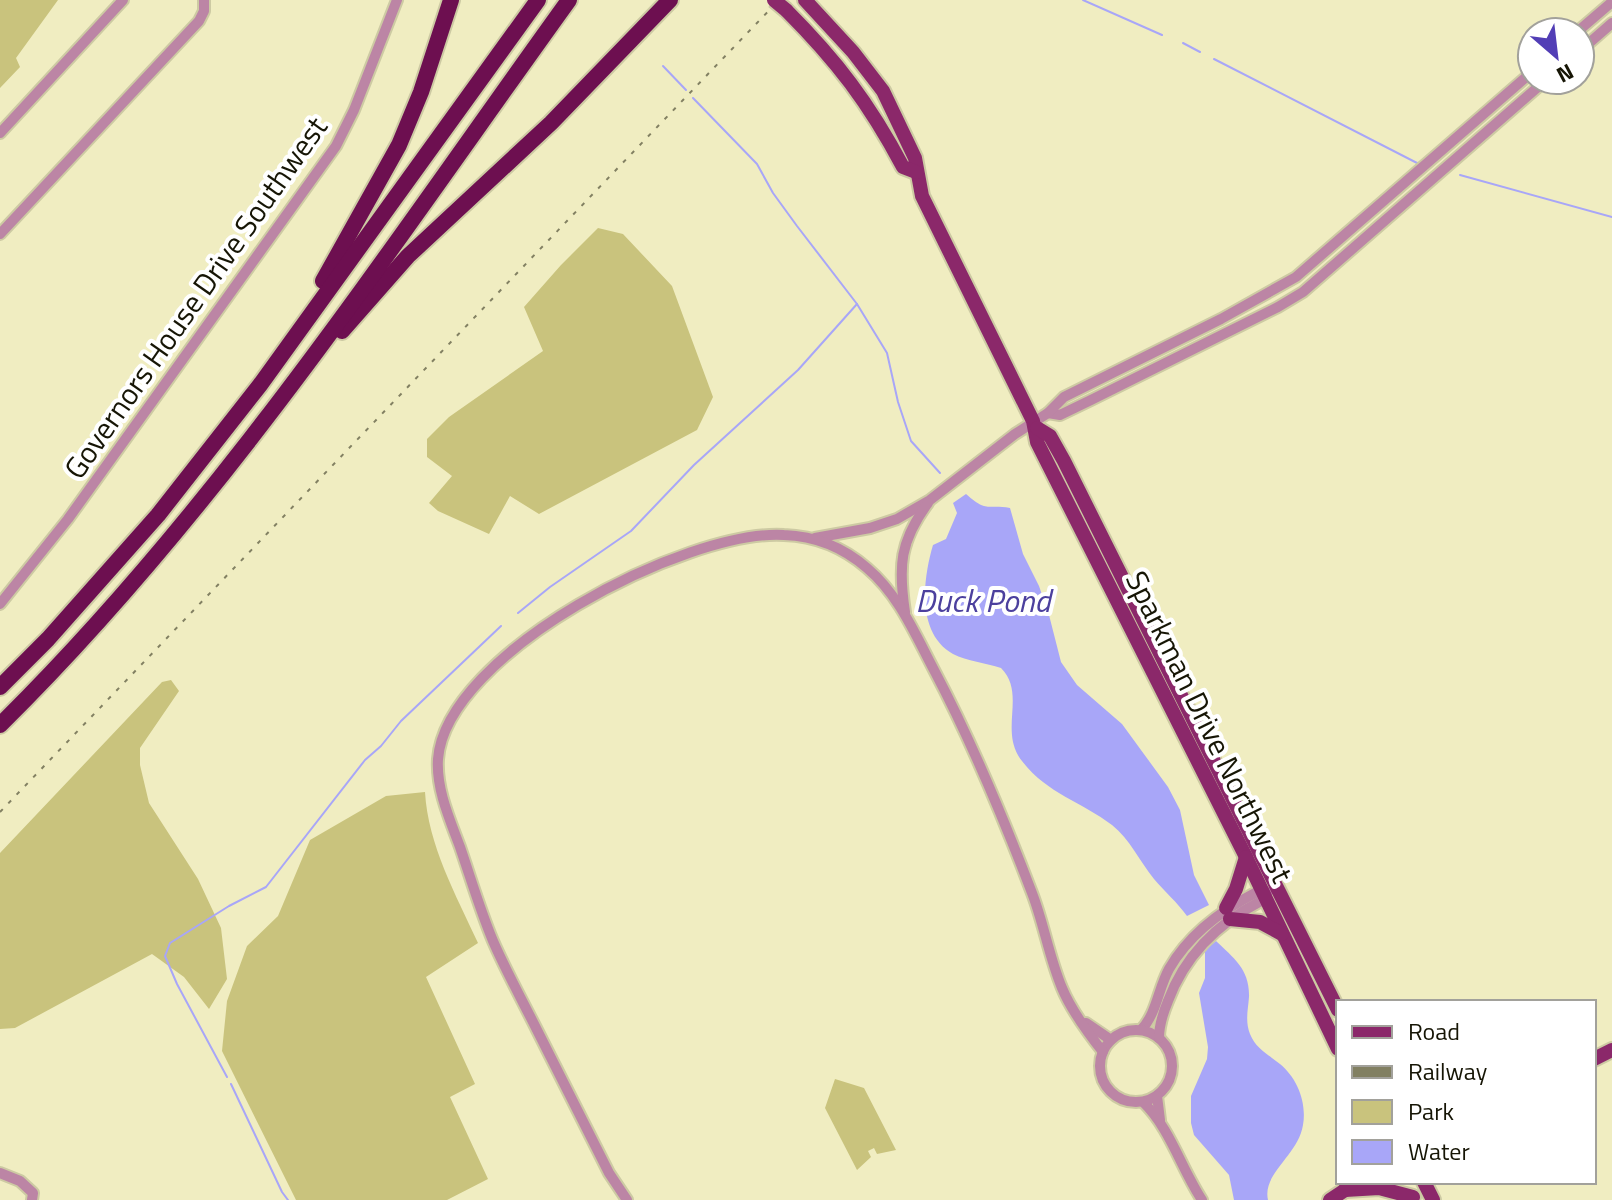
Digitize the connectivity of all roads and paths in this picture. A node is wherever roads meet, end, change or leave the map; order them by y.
1 (123, 0) edge
2 (204, 0) edge
3 (397, 0) edge
4 (451, 0) edge
5 (538, 0) edge
6 (569, 0) edge
7 (670, 0) edge
8 (805, 0) edge
9 (1612, 2) edge
10 (780, 5) edge
11 (1596, 16) edge
12 (1612, 23) edge
13 (1596, 37) edge
14 (1516, 86) edge
15 (1528, 96) edge
16 (0, 133) edge
17 (916, 172) junction
18 (0, 234) edge
19 (293, 337) junction
20 (289, 387) junction
21 (1048, 413) junction
22 (1035, 425) junction
23 (930, 500) junction
24 (811, 539) junction
25 (0, 604) edge
26 (905, 614) junction
27 (0, 687) edge
28 (0, 725) edge
29 (1246, 857) junction
30 (1270, 891) junction
31 (1228, 914) junction
32 (1283, 934) junction
33 (1336, 1006) edge
34 (1080, 1018) junction
35 (1141, 1030) junction
36 (1159, 1038) junction
37 (1111, 1040) junction
38 (1336, 1045) edge
39 (1103, 1052) junction
40 (1157, 1096) junction
41 (1143, 1102) junction
42 (1160, 1120) junction
43 (0, 1173) edge
44 (1351, 1185) edge
45 (1414, 1198) edge
46 (32, 1200) edge
47 (627, 1200) edge
48 (1202, 1200) edge
49 (1330, 1200) edge

1 - 16 street
2 - 18 street
3 - 25 street, Governors House Drive Southwest
4 - 19 highway
5 - 19 highway
6 - 20 highway
7 - 20 highway
8 - 17 main road, Sparkman Drive Northwest
9 - 11 street
10 - 17 main road, Sparkman Drive Northwest
12 - 13 street
14 - 21 street
15 - 21 street
17 - 22 main road, Sparkman Drive Northwest
19 - 27 highway
20 - 28 highway
21 - 22 street
22 - 23 street
22 - 29 main road, Sparkman Drive Northwest
22 - 30 main road, Sparkman Drive Northwest
23 - 24 street
23 - 26 street
24 - 26 street
24 - 47 street
26 - 34 street
29 - 30 main road, Sparkman Drive Northwest
29 - 31 main road
30 - 31 street
30 - 32 main road, Sparkman Drive Northwest
30 - 33 main road, Sparkman Drive Northwest
31 - 32 main road
31 - 35 street
31 - 36 street
32 - 38 main road, Sparkman Drive Northwest
34 - 37 street
34 - 39 street
35 - 36 street
35 - 37 street
36 - 40 street
37 - 39 street
39 - 41 street
40 - 41 street
40 - 42 street
41 - 42 street
42 - 48 street
43 - 46 street
44 - 45 main road
44 - 49 main road

